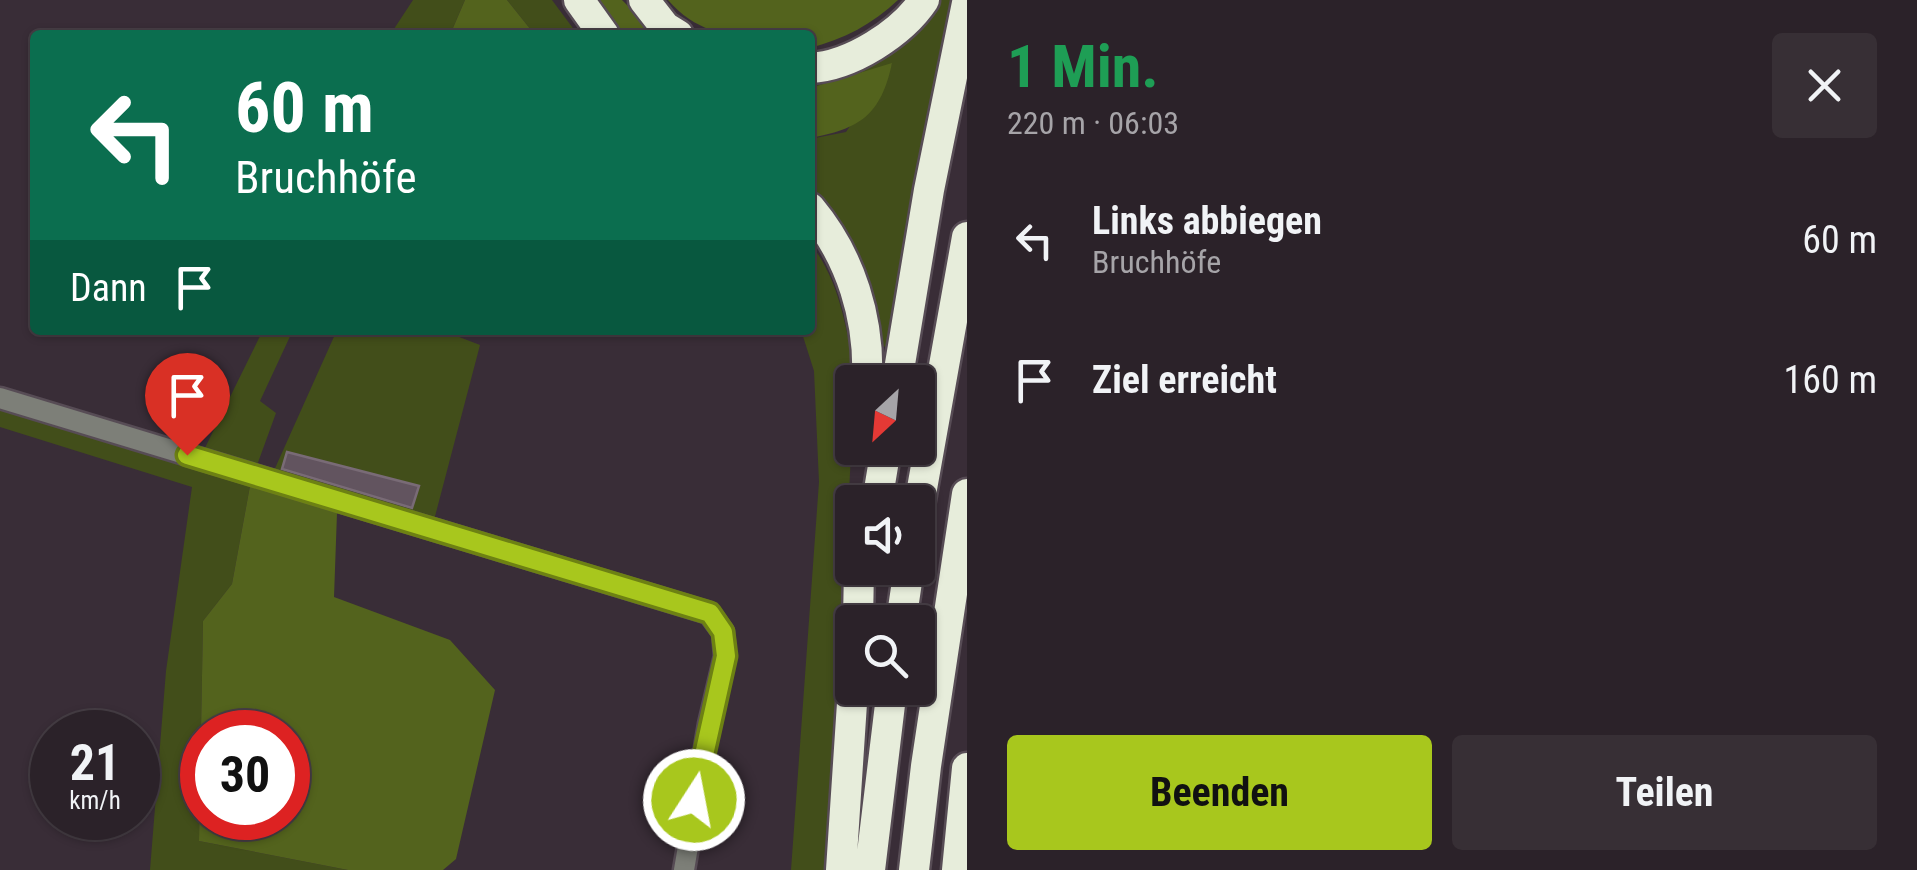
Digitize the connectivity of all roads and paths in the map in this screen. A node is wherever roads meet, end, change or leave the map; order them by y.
1 (579, 0) edge
2 (644, 0) edge
3 (924, 0) edge
4 (967, 3) edge
5 (600, 30) edge
6 (670, 30) edge
7 (815, 66) edge
8 (815, 215) edge
9 (967, 237) edge
10 (868, 365) edge
11 (900, 365) edge
12 (0, 398) edge
13 (923, 485) edge
14 (967, 494) edge
15 (852, 705) edge
16 (890, 705) edge
17 (967, 768) edge
18 (684, 870) edge
19 (841, 870) edge
20 (870, 870) edge
21 (914, 870) edge
22 (957, 870) edge

1 - 5 highway
2 - 6 highway
3 - 7 highway
4 - 11 highway
8 - 10 highway
9 - 13 highway
12 - 18 street
14 - 21 highway
15 - 19 highway
16 - 20 highway
17 - 22 highway

